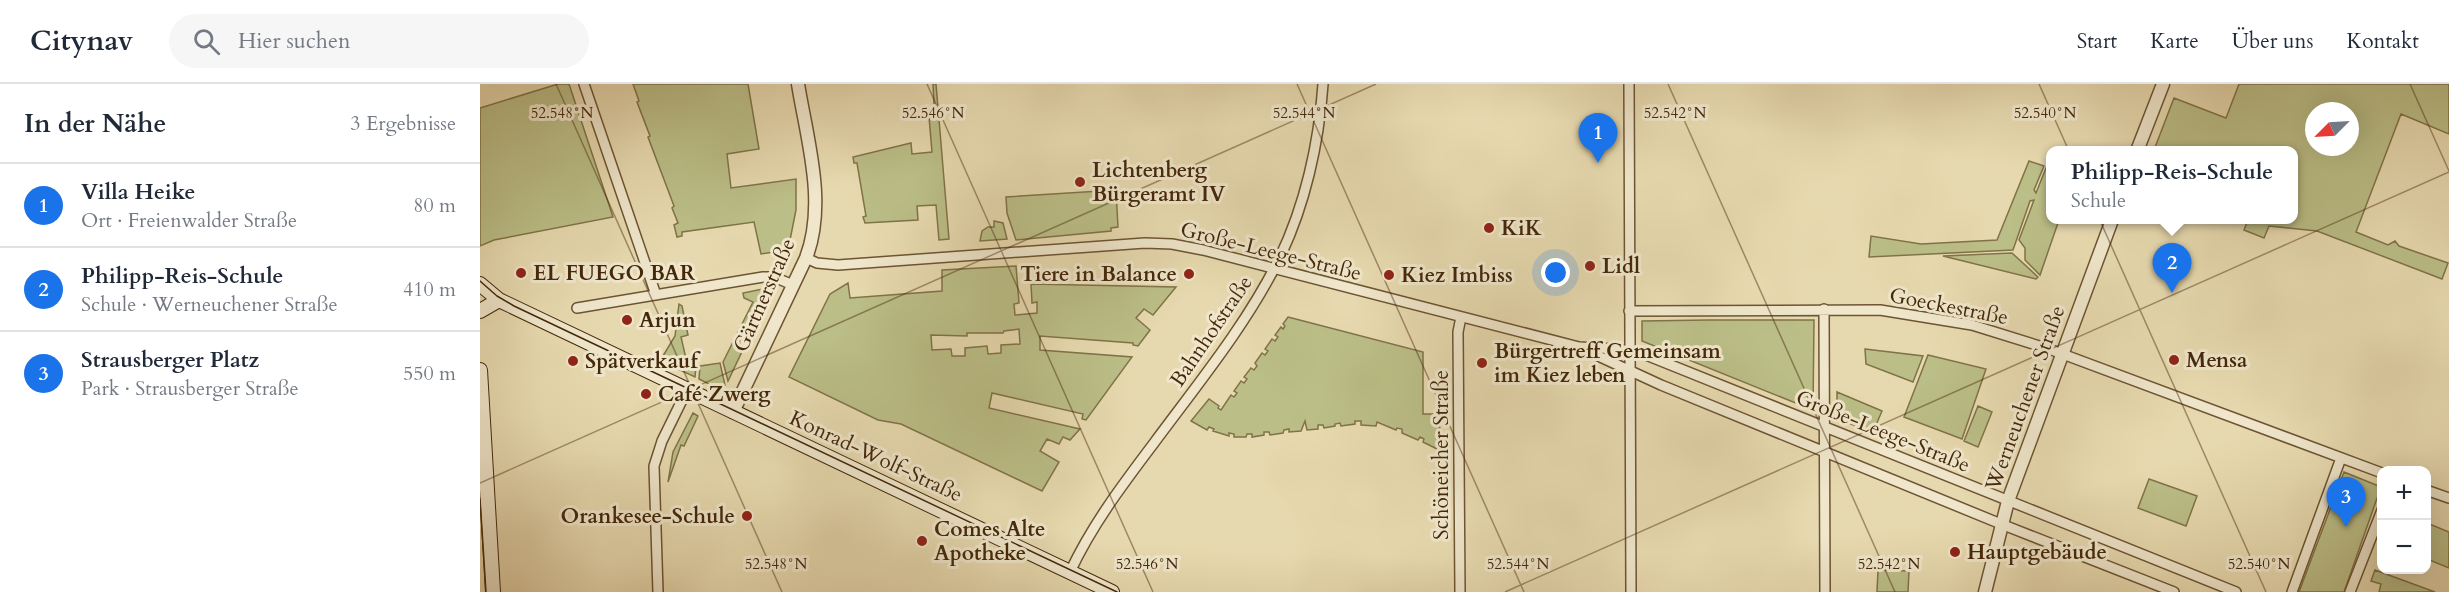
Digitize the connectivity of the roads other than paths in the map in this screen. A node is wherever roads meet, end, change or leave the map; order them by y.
1 (584, 84) edge
2 (798, 84) edge
3 (1323, 84) edge
4 (1629, 84) edge
5 (2163, 84) edge
6 (2140, 146) edge
7 (2110, 224) edge
8 (806, 258) junction
9 (1273, 269) junction
10 (480, 284) edge
11 (793, 285) junction
12 (656, 295) junction
13 (499, 300) junction
14 (578, 308) dead end
15 (1824, 309) junction
16 (480, 311) edge
17 (1629, 311) junction
18 (1461, 317) junction
19 (1579, 347) junction
20 (1630, 350) junction
21 (2061, 353) junction
22 (480, 370) edge
23 (1630, 372) junction
24 (687, 390) junction
25 (733, 412) junction
26 (1824, 427) junction
27 (1824, 450) junction
28 (2341, 458) junction
29 (2377, 471) edge
30 (2431, 491) edge
31 (2449, 498) edge
32 (2008, 501) junction
33 (2378, 520) edge
34 (2001, 524) junction
35 (1070, 572) junction
36 (1104, 590) edge
37 (494, 592) edge
38 (658, 592) edge
39 (1460, 592) edge
40 (1631, 592) edge
41 (1825, 592) edge
42 (1985, 592) edge
43 (2174, 592) edge
44 (2236, 592) edge
45 (2292, 592) edge
46 (2350, 592) edge

1 - 12 street
2 - 8 street, Gärtnerstraße
3 - 9 street, Bahnhofstraße
4 - 17 street
5 - 6 street
7 - 21 street, Werneuchener Straße
8 - 9 street, Große-Leege-Straße
8 - 11 street, Gärtnerstraße
9 - 18 street, Große-Leege-Straße
9 - 35 street, Bahnhofstraße
10 - 13 main road, Konrad-Wolf-Straße
11 - 12 street
11 - 25 street, Gärtnerstraße
12 - 14 street
13 - 16 main road
13 - 24 main road, Konrad-Wolf-Straße
15 - 17 street, Goeckestraße
15 - 21 street, Goeckestraße
15 - 26 street
17 - 20 street
18 - 19 street, Große-Leege-Straße
18 - 39 street, Schöneicher Straße
19 - 20 street, Große-Leege-Straße
19 - 23 street, Große-Leege-Straße
20 - 23 street
20 - 26 street, Große-Leege-Straße
21 - 28 street, Goeckestraße
21 - 32 street, Werneuchener Straße
22 - 37 main road
23 - 27 street, Große-Leege-Straße
23 - 40 street
24 - 25 main road, Konrad-Wolf-Straße
24 - 38 street
25 - 35 main road, Konrad-Wolf-Straße
26 - 27 street
26 - 32 street, Große-Leege-Straße
27 - 34 street, Große-Leege-Straße
27 - 41 street
28 - 29 street, Goeckestraße
28 - 45 street
30 - 31 street
32 - 34 street, Werneuchener Straße
32 - 44 street, Große-Leege-Straße
33 - 46 street
34 - 42 street, Werneuchener Straße
34 - 43 street, Große-Leege-Straße
35 - 36 main road, Konrad-Wolf-Straße

